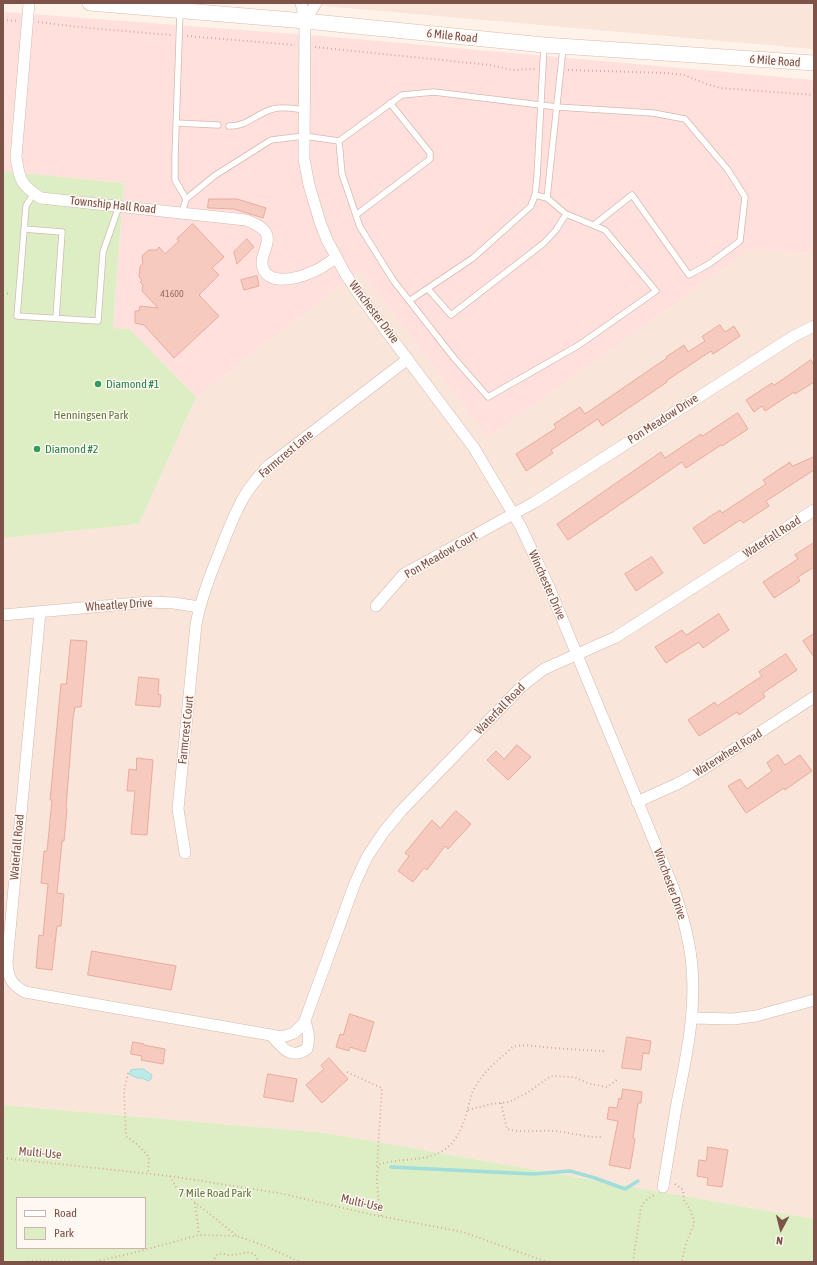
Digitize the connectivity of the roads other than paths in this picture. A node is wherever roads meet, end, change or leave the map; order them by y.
1 (29, 3) edge
2 (90, 3) edge
3 (301, 3) edge
4 (316, 3) edge
5 (180, 10) junction
6 (305, 21) junction
7 (544, 45) junction
8 (563, 46) junction
9 (814, 63) edge
10 (390, 103) junction
11 (541, 105) junction
12 (557, 107) junction
13 (305, 110) junction
14 (176, 123) junction
15 (218, 126) dead end
16 (229, 126) dead end
17 (304, 136) junction
18 (339, 141) junction
19 (34, 193) junction
20 (535, 195) junction
21 (547, 198) junction
22 (186, 199) junction
23 (119, 206) junction
24 (182, 213) junction
25 (566, 214) junction
26 (356, 215) junction
27 (594, 225) junction
28 (24, 229) junction
29 (336, 258) junction
30 (428, 289) junction
31 (409, 301) junction
32 (56, 318) junction
33 (814, 326) edge
34 (408, 359) junction
35 (814, 510) edge
36 (513, 513) junction
37 (376, 606) dead end
38 (199, 607) junction
39 (40, 612) junction
40 (3, 615) edge
41 (577, 655) junction
42 (814, 697) edge
43 (638, 802) junction
44 (185, 853) dead end
45 (814, 1000) edge
46 (692, 1018) junction
47 (305, 1020) junction
48 (272, 1036) junction
49 (664, 1183) road end

1 - 19 street, Township Hall Road
2 - 5 street, 6 Mile Road
3 - 6 street, Winchester Drive
4 - 6 street
5 - 6 street, 6 Mile Road
5 - 14 lane
6 - 7 street, 6 Mile Road
6 - 13 street, Winchester Drive
7 - 8 street, 6 Mile Road
7 - 11 lane
8 - 9 street, 6 Mile Road
8 - 12 lane
10 - 11 lane
10 - 18 lane
10 - 26 lane
11 - 12 lane
11 - 20 lane
12 - 21 lane
12 - 27 lane
13 - 16 lane
13 - 17 street, Winchester Drive
14 - 15 lane
14 - 22 lane
17 - 18 lane
17 - 22 lane
17 - 29 street, Winchester Drive
18 - 26 lane
19 - 23 street, Township Hall Road
19 - 28 lane
20 - 21 lane
20 - 30 lane
21 - 25 lane
22 - 24 lane
23 - 24 street, Township Hall Road
23 - 32 lane
24 - 29 street, Township Hall Road
25 - 27 lane
25 - 30 lane
26 - 31 lane
27 - 31 lane
28 - 32 lane
28 - 32 lane
29 - 34 street, Winchester Drive
30 - 31 lane
33 - 36 street, Pon Meadow Drive
34 - 36 street, Winchester Drive
34 - 38 street, Farmcrest Lane
35 - 41 street, Waterfall Road
36 - 37 street, Pon Meadow Court
36 - 41 street, Winchester Drive
38 - 39 street, Wheatley Drive
38 - 44 street, Farmcrest Court
39 - 40 street, Wheatley Drive
39 - 48 street, Waterfall Road
41 - 43 street, Winchester Drive
41 - 47 street, Waterfall Road
42 - 43 street, Waterwheel Road
43 - 46 street, Winchester Drive
45 - 46 street
46 - 49 street, Winchester Drive
47 - 48 street, Waterfall Road
47 - 48 street

